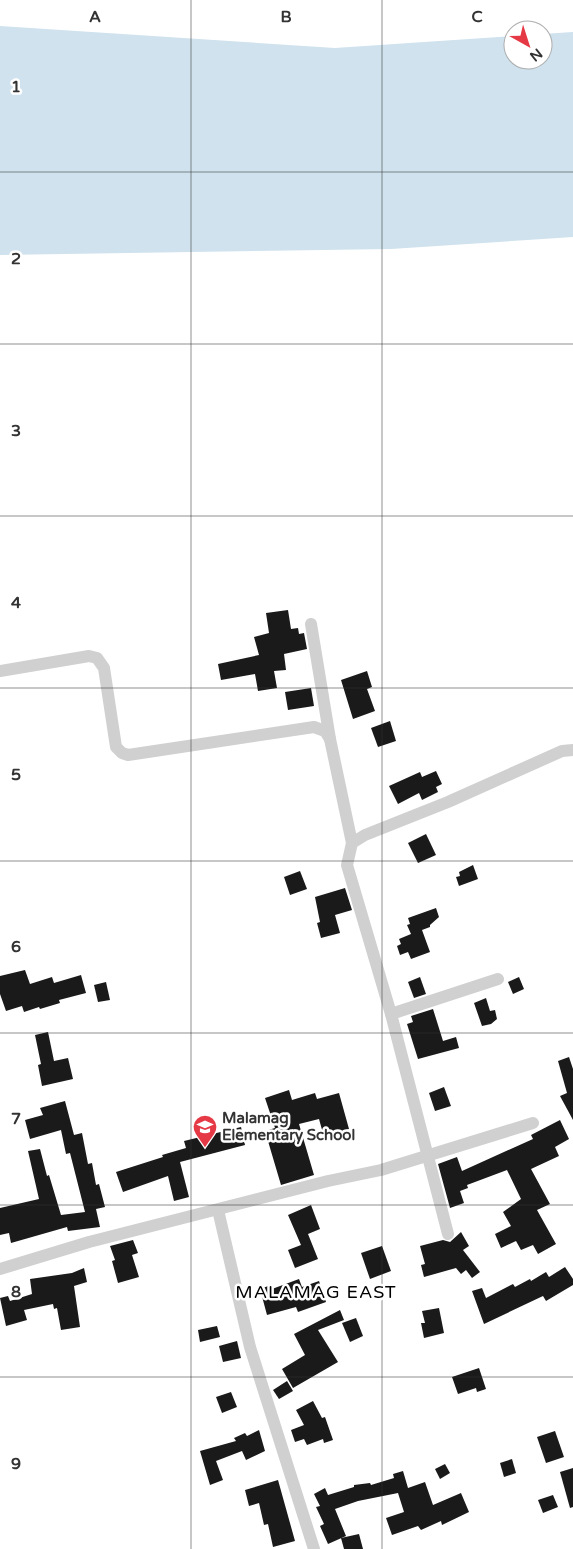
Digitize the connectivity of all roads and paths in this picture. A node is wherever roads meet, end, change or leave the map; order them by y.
1 (311, 624) dead end
2 (0, 671) edge
3 (330, 739) junction
4 (573, 750) edge
5 (352, 843) junction
6 (498, 979) dead end
7 (391, 1014) junction
8 (534, 1123) dead end
9 (428, 1156) junction
10 (218, 1210) junction
11 (448, 1234) dead end
12 (0, 1269) edge
13 (314, 1549) edge

1 - 3 street
2 - 3 street
3 - 5 street
4 - 5 street
5 - 7 street
6 - 7 street
7 - 9 street
8 - 9 street
9 - 10 street
9 - 11 street
10 - 12 street
10 - 13 street

